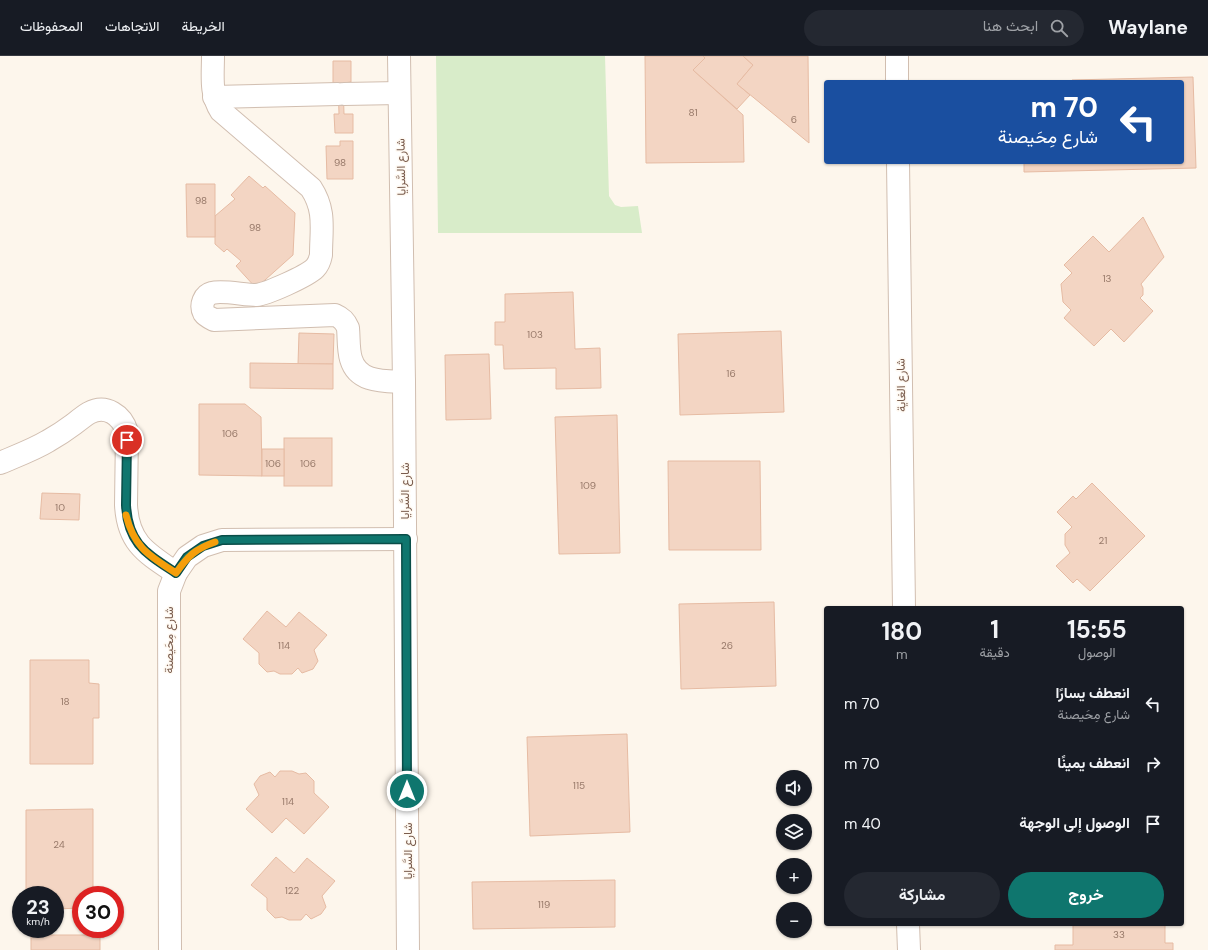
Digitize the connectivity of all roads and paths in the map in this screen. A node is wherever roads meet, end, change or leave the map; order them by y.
1 (213, 56) edge
2 (398, 56) edge
3 (897, 56) edge
4 (897, 80) edge
5 (399, 93) junction
6 (214, 97) junction
7 (898, 164) edge
8 (404, 382) junction
9 (0, 463) edge
10 (406, 539) junction
11 (176, 573) junction
12 (904, 606) edge
13 (908, 926) edge
14 (170, 950) edge
15 (408, 950) edge
16 (909, 950) edge

1 - 6 street
2 - 5 street, شارع السَّرايا
3 - 4 street
5 - 6 street
5 - 8 street, شارع السَّرايا
6 - 8 street
7 - 12 street, شارع الغاية
8 - 10 street, شارع السَّرايا
9 - 11 street
10 - 11 street, شارع مِحَيصنة
10 - 15 street, شارع السَّرايا
11 - 14 street, شارع مِحَيصنة
13 - 16 street

